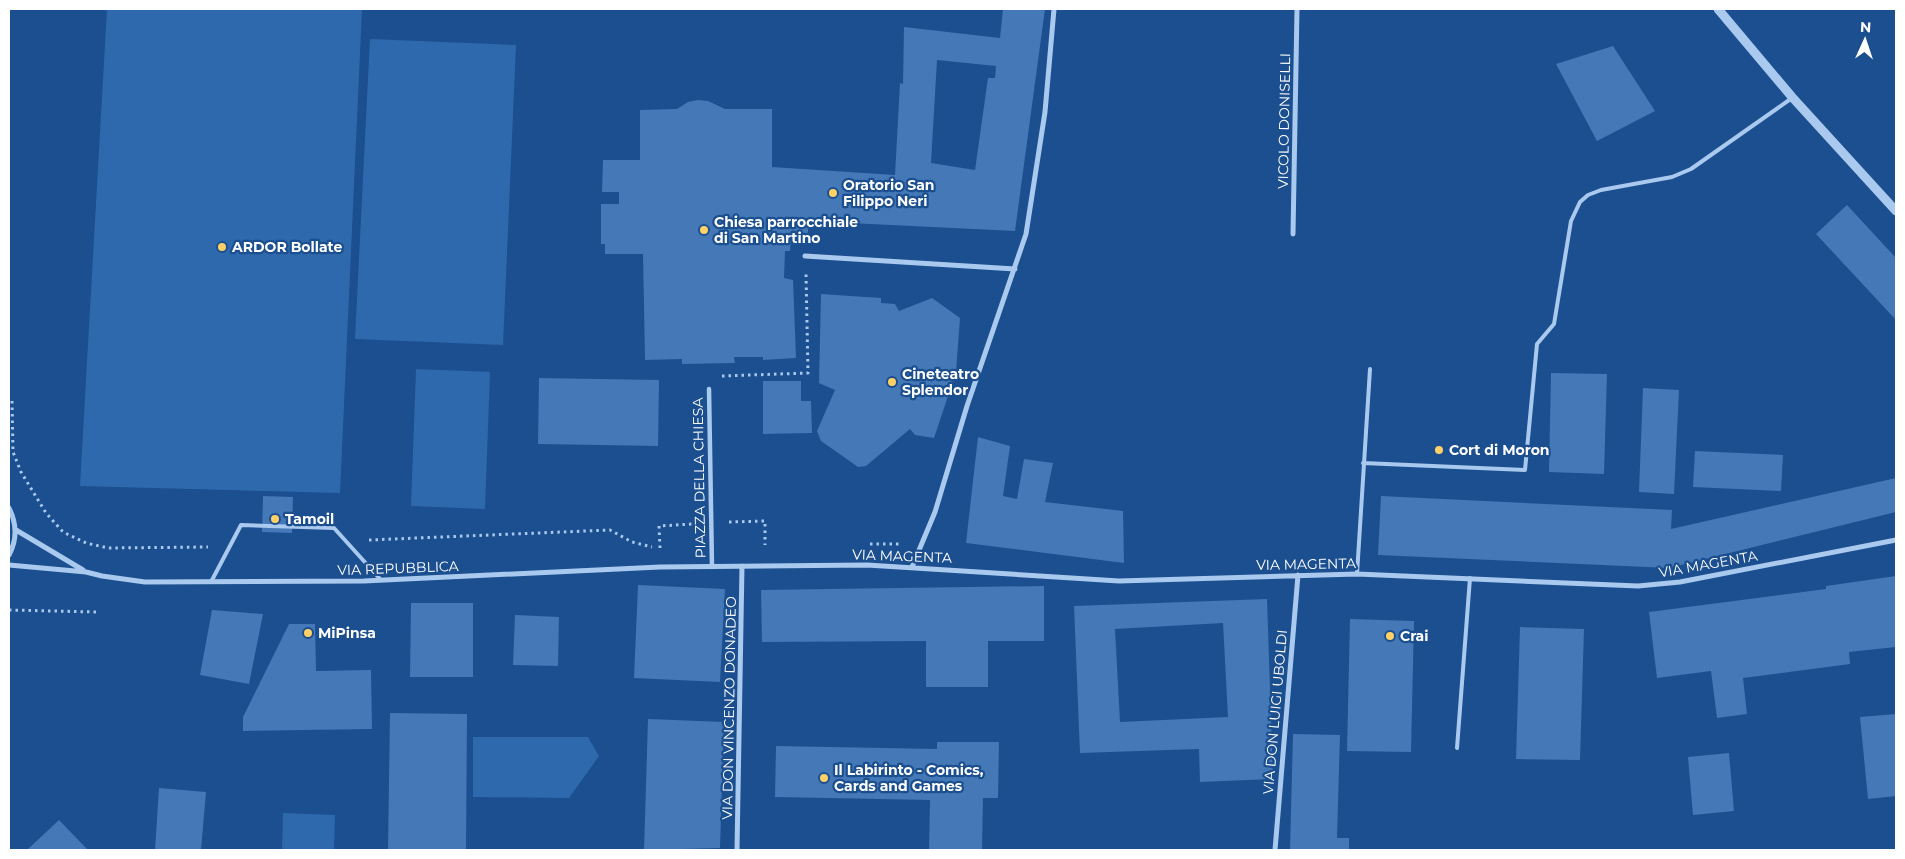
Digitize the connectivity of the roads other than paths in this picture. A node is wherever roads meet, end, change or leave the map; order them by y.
1 (1054, 9) edge
2 (1297, 9) edge
3 (1718, 9) edge
4 (1792, 97) junction
5 (1896, 211) edge
6 (1293, 234) dead end
7 (805, 256) road end
8 (1015, 269) junction
9 (1370, 369) dead end
10 (709, 389) road end
11 (1363, 463) junction
12 (9, 508) edge
13 (16, 530) junction
14 (1896, 540) edge
15 (9, 556) edge
16 (9, 565) edge
17 (712, 566) junction
18 (742, 566) junction
19 (912, 567) junction
20 (86, 572) junction
21 (1357, 574) junction
22 (1298, 575) junction
23 (1470, 578) junction
24 (382, 580) junction
25 (211, 582) junction
26 (1457, 748) dead end
27 (737, 850) edge
28 (1275, 850) edge

1 - 8 street
2 - 6 street, VICOLO DONISELLI
3 - 4 street
4 - 5 street
4 - 11 lane
7 - 8 street
8 - 19 street
9 - 11 lane
10 - 17 street, PIAZZA DELLA CHIESA
11 - 21 lane
12 - 13 street
13 - 15 street
13 - 20 street, VIA REPUBBLICA
14 - 23 street, VIA MAGENTA
16 - 20 street, VIA REPUBBLICA
17 - 18 street, VIA MAGENTA
17 - 24 street, VIA REPUBBLICA
18 - 19 street, VIA MAGENTA
18 - 27 street, VIA DON VINCENZO DONADEO
19 - 22 street, VIA MAGENTA
20 - 25 street, VIA REPUBBLICA
21 - 22 street, VIA MAGENTA
21 - 23 street, VIA MAGENTA
22 - 28 street, VIA DON LUIGI UBOLDI
23 - 26 lane
24 - 25 street, VIA REPUBBLICA
24 - 25 lane

